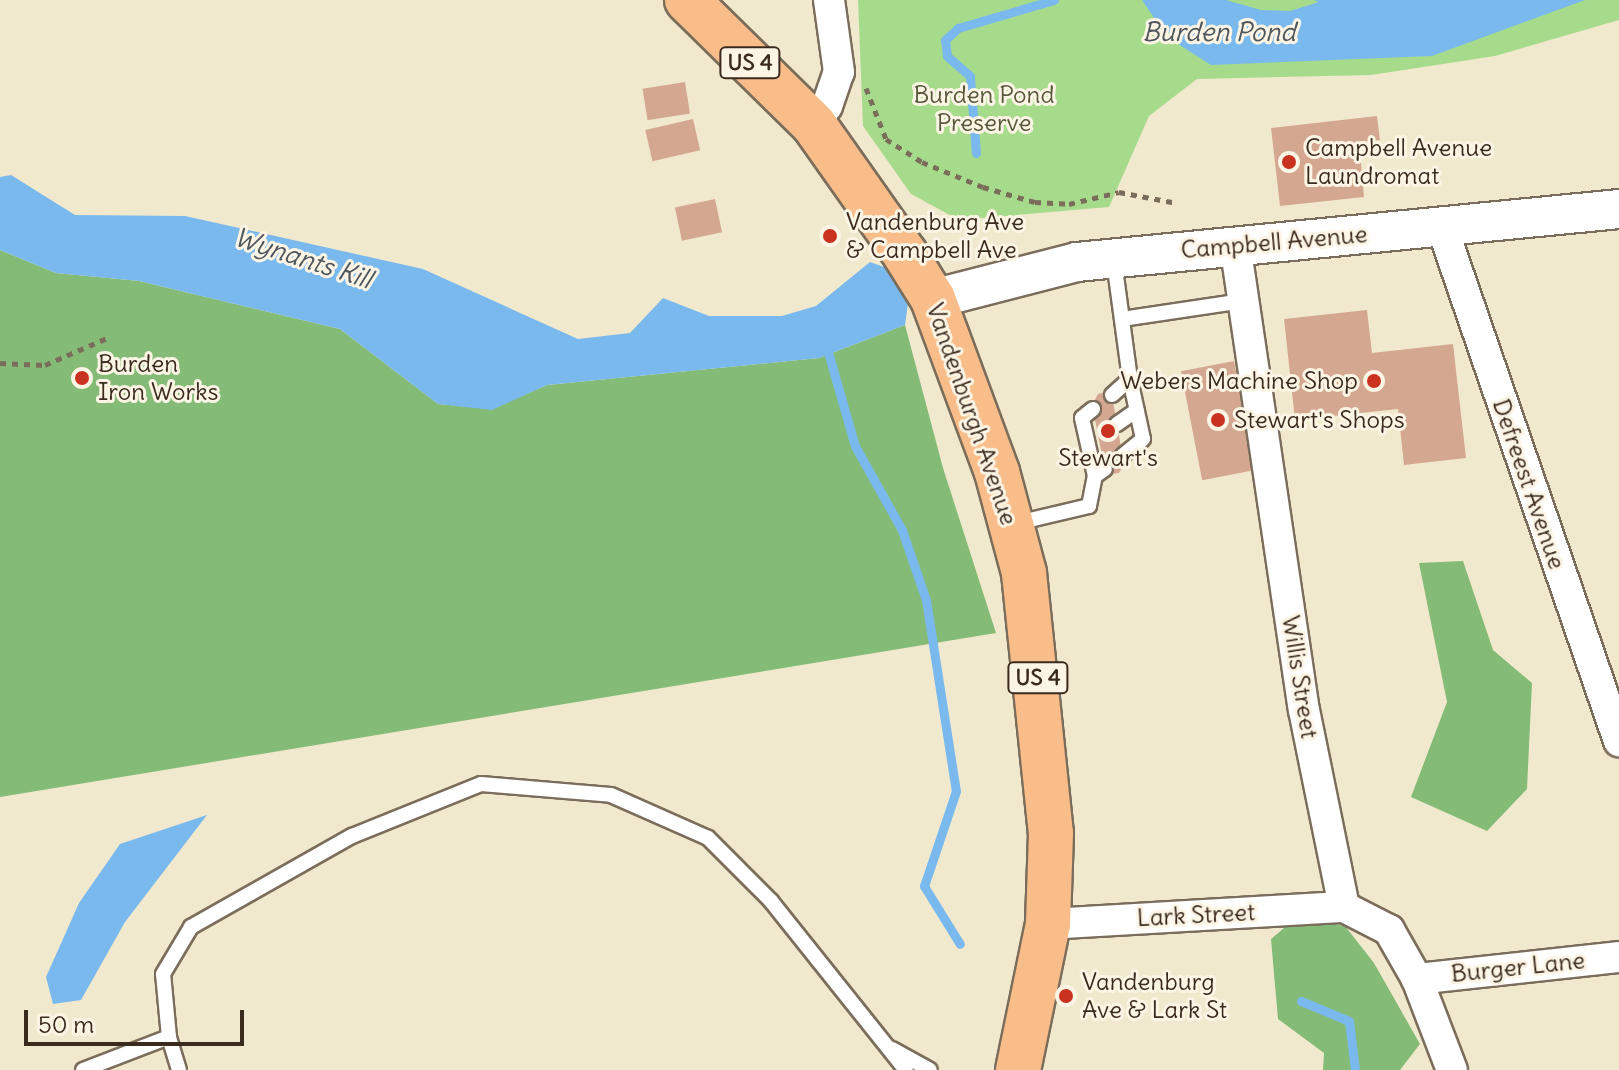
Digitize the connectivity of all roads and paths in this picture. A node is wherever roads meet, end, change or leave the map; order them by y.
1 (687, 0) edge
2 (829, 0) edge
3 (864, 79) dead end
4 (814, 125) junction
5 (1177, 203) dead end
6 (1619, 209) edge
7 (1442, 227) junction
8 (1235, 244) junction
9 (1114, 259) junction
10 (933, 299) junction
11 (1243, 301) junction
12 (1122, 319) junction
13 (107, 338) dead end
14 (0, 363) edge
15 (1130, 379) junction
16 (1112, 395) dead end
17 (1093, 409) dead end
18 (1137, 410) junction
19 (1117, 424) dead end
20 (1123, 455) dead end
21 (1012, 524) junction
22 (1619, 741) edge
23 (1344, 907) junction
24 (1048, 924) junction
25 (1619, 957) edge
26 (1417, 979) junction
27 (169, 1037) junction
28 (881, 1043) junction
29 (83, 1070) edge
30 (179, 1070) edge
31 (906, 1070) edge
32 (930, 1070) edge
33 (1018, 1070) edge
34 (1452, 1070) edge

1 - 4 main road, US 4
2 - 4 street
3 - 5 path
4 - 10 main road, Vandenburgh Avenue / US 4
6 - 7 street, Campbell Avenue
7 - 8 street, Campbell Avenue
7 - 22 street, Defreest Avenue
8 - 9 street, Campbell Avenue
8 - 11 street, Willis Street
9 - 10 street, Campbell Avenue
9 - 12 lane
10 - 21 main road, Vandenburgh Avenue / US 4
11 - 12 lane
11 - 23 street, Willis Street
12 - 15 lane
13 - 14 path
15 - 16 lane
15 - 18 lane
17 - 21 lane
18 - 19 lane
18 - 20 lane
21 - 24 main road, Vandenburgh Avenue / US 4
23 - 24 street, Lark Street
23 - 26 street
24 - 33 main road, Vandenburgh Avenue / US 4
25 - 26 street, Burger Lane
26 - 34 street
27 - 28 lane
27 - 29 lane
27 - 30 lane
28 - 31 lane
28 - 32 lane

